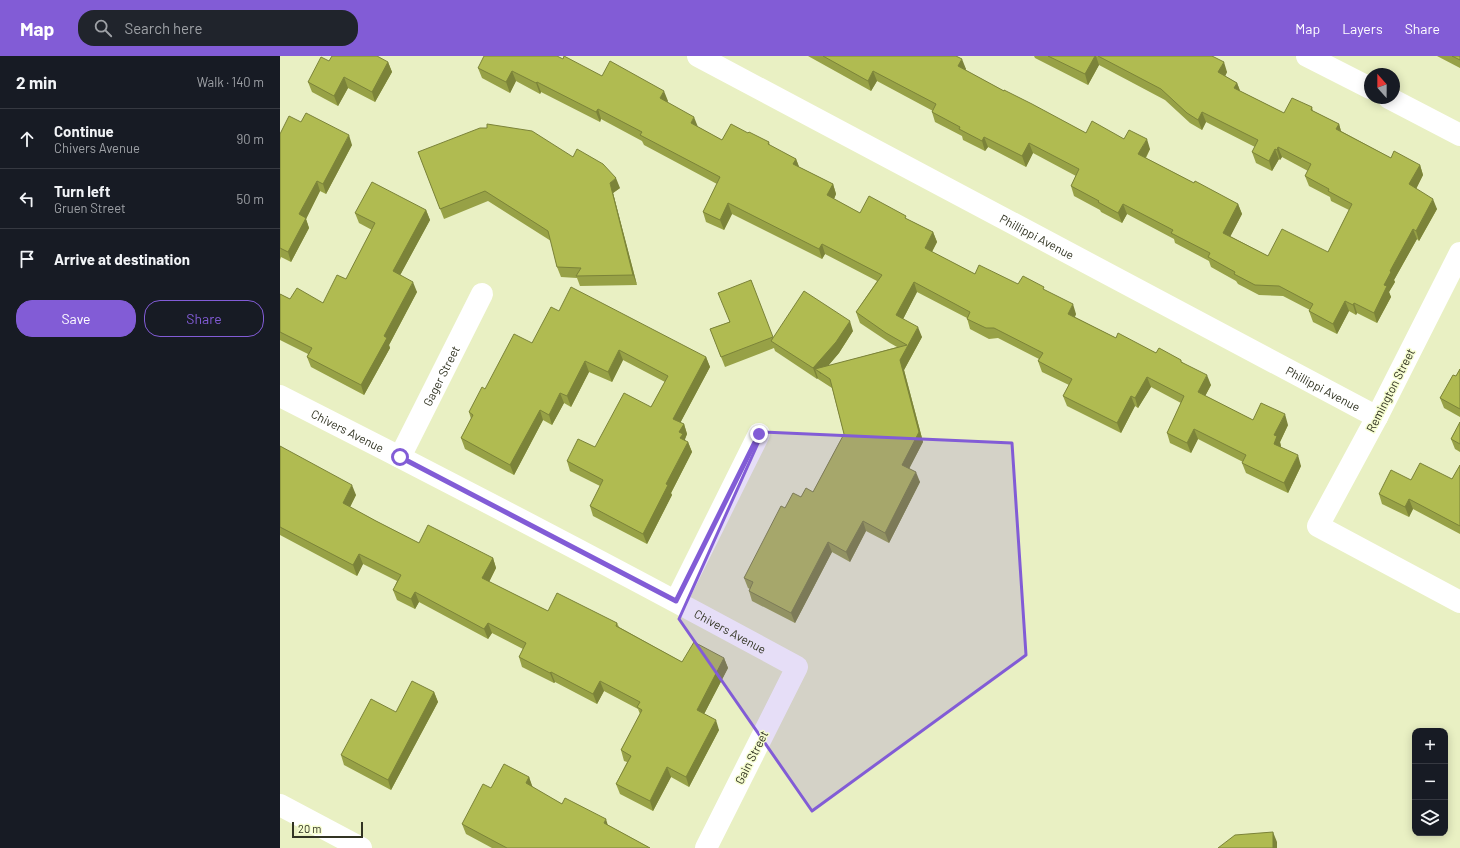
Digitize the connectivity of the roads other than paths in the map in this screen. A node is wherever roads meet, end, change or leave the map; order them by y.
1 (698, 56) edge
2 (1307, 56) edge
3 (1364, 85) edge
4 (1400, 104) edge
5 (1460, 135) edge
6 (1460, 253) edge
7 (482, 294) dead end
8 (280, 396) edge
9 (1377, 417) junction
10 (759, 434) dead end
11 (400, 457) junction
12 (676, 601) junction
13 (1460, 602) edge
14 (797, 667) joint
15 (280, 805) edge
16 (361, 848) edge
17 (706, 848) edge

1 - 9 street, Phillippi Avenue
2 - 3 street
4 - 5 street
6 - 9 street, Remington Street
7 - 11 street, Gager Street
8 - 11 street, Chivers Avenue
9 - 13 street, Remington Street
10 - 12 street
11 - 12 street, Chivers Avenue
12 - 14 street, Chivers Avenue
14 - 17 street, Gain Street
15 - 16 street

